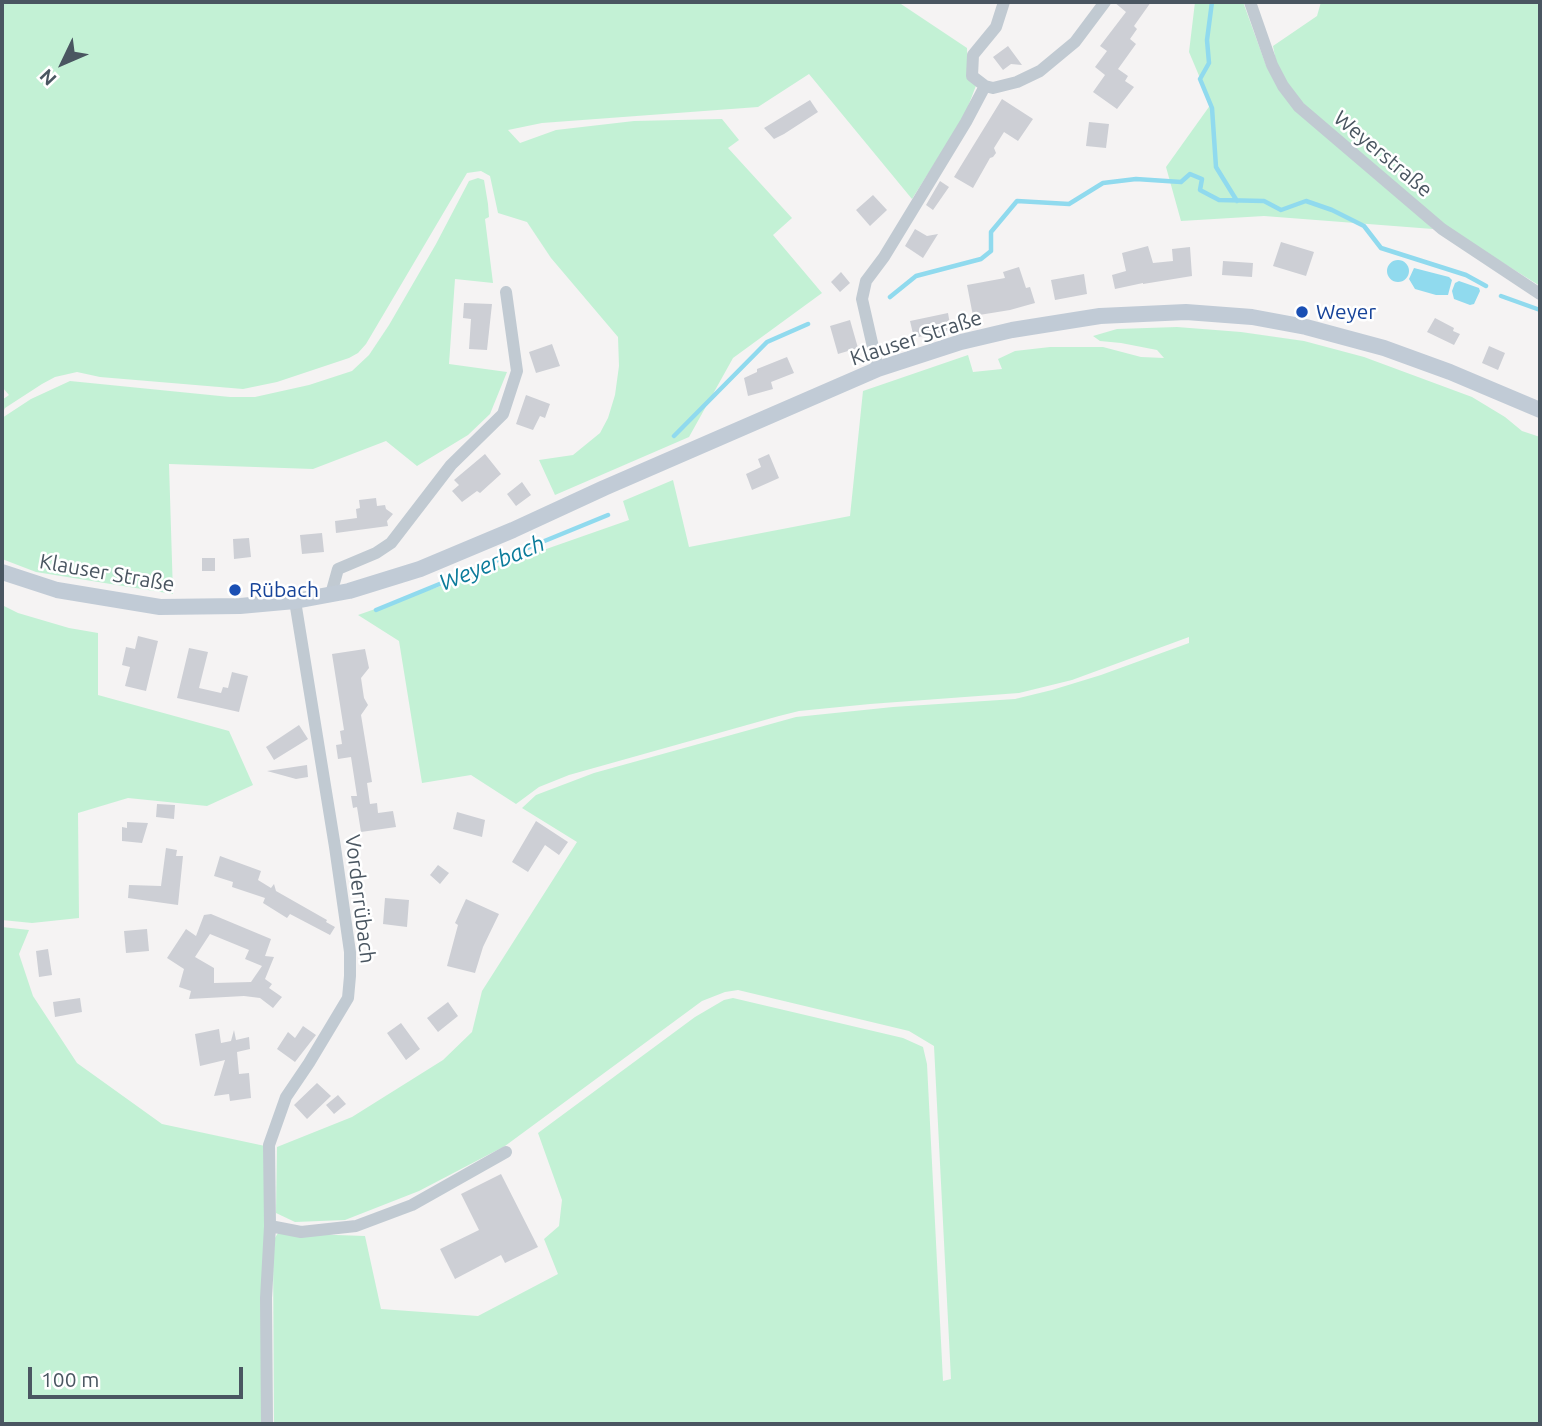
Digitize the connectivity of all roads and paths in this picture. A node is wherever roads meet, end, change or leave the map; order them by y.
1 (1004, 2) edge
2 (1105, 2) edge
3 (1250, 2) edge
4 (985, 86) junction
5 (506, 292) dead end
6 (1540, 294) edge
7 (878, 369) junction
8 (1540, 410) edge
9 (2, 572) edge
10 (331, 594) junction
11 (295, 601) junction
12 (506, 1152) dead end
13 (270, 1226) junction
14 (267, 1424) edge

1 - 4 street
2 - 4 street
3 - 6 street, Weyerstraße
4 - 7 street
5 - 10 street
7 - 8 main road, Klauser Straße
7 - 10 main road, Klauser Straße
9 - 11 main road, Klauser Straße
10 - 11 main road, Klauser Straße
11 - 13 street, Vorderrübach
12 - 13 street
13 - 14 street, Vorderrübach

